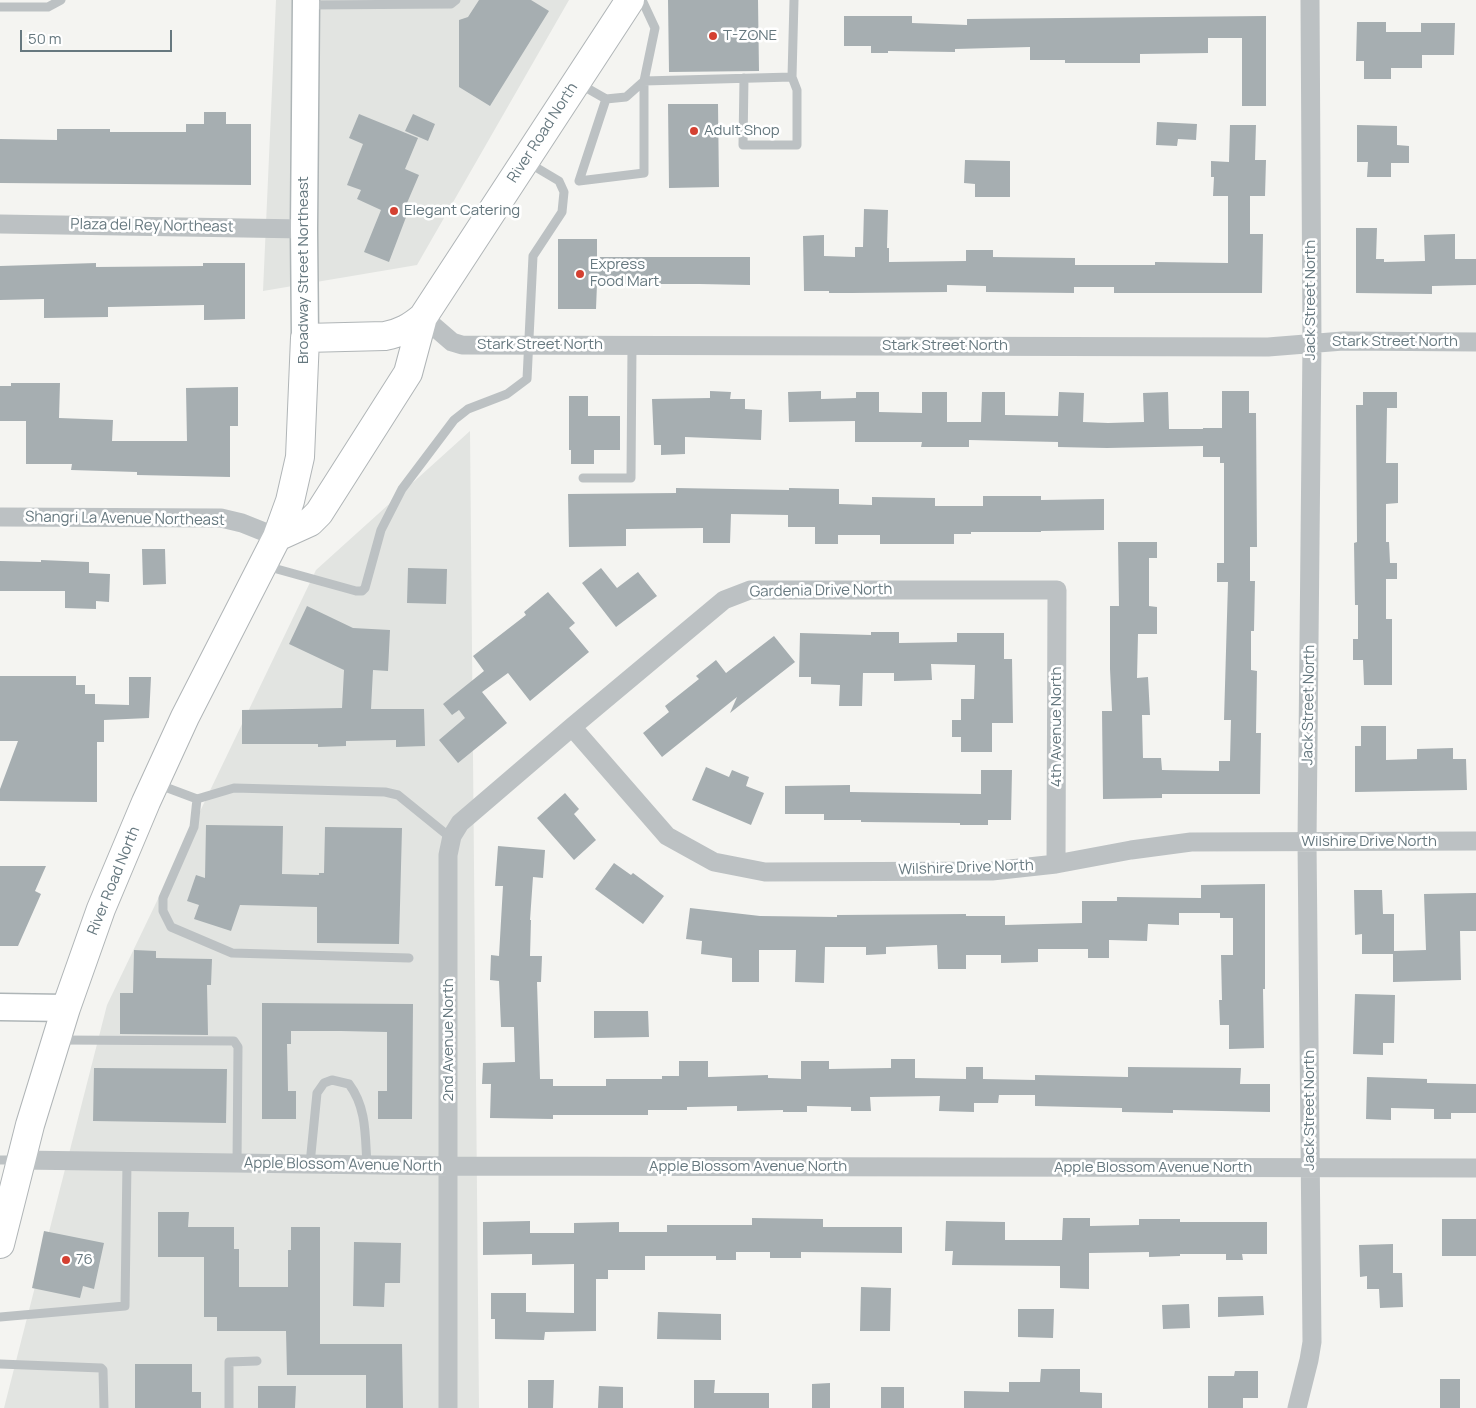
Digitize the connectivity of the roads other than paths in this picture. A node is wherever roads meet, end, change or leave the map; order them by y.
1 (61, 0) edge
2 (456, 0) edge
3 (630, 0) edge
4 (642, 0) edge
5 (794, 0) edge
6 (1310, 0) edge
7 (306, 3) edge
8 (0, 7) edge
9 (792, 77) junction
10 (744, 78) junction
11 (644, 81) junction
12 (576, 82) junction
13 (606, 100) junction
14 (524, 161) junction
15 (579, 180) junction
16 (564, 192) junction
17 (0, 224) edge
18 (304, 229) junction
19 (423, 317) junction
20 (305, 338) junction
21 (1312, 342) junction
22 (1476, 342) edge
23 (528, 345) junction
24 (632, 345) junction
25 (583, 478) dead end
26 (0, 517) edge
27 (277, 537) junction
28 (263, 565) junction
29 (1057, 590) joint
30 (572, 727) junction
31 (154, 784) junction
32 (196, 799) junction
33 (452, 839) junction
34 (1476, 841) edge
35 (1307, 842) junction
36 (1056, 864) junction
37 (409, 958) dead end
38 (0, 1007) edge
39 (66, 1008) junction
40 (56, 1040) junction
41 (10, 1160) edge
42 (127, 1162) junction
43 (237, 1163) junction
44 (310, 1164) junction
45 (367, 1165) junction
46 (449, 1166) junction
47 (1310, 1168) junction
48 (1476, 1168) edge
49 (4, 1215) edge
50 (0, 1244) edge
51 (0, 1317) edge
52 (257, 1362) dead end
53 (0, 1364) edge
54 (104, 1408) edge
55 (229, 1408) edge
56 (448, 1408) edge
57 (1297, 1408) edge

1 - 8 lane
2 - 7 lane
3 - 12 main road, River Road North
4 - 11 lane
5 - 9 lane
6 - 21 street, Jack Street North
7 - 18 main road, Broadway Street Northeast
9 - 10 lane
9 - 10 lane
10 - 11 lane
11 - 13 lane
11 - 15 lane
12 - 13 lane
12 - 14 main road, River Road North
13 - 15 lane
14 - 16 lane
14 - 19 main road, River Road North
15 - 16 lane
16 - 23 lane
17 - 18 street, Plaza del Rey Northeast
18 - 20 main road, Broadway Street Northeast
19 - 20 main road
19 - 23 street, Stark Street North
19 - 27 main road
20 - 27 main road, Broadway Street Northeast
21 - 22 street, Stark Street North
21 - 24 street, Stark Street North
21 - 35 street, Jack Street North
23 - 24 street, Stark Street North
23 - 28 lane
24 - 25 lane
26 - 27 street, Shangri La Avenue Northeast
27 - 28 main road, River Road North
28 - 31 main road, River Road North
29 - 30 street, Gardenia Drive North
29 - 36 street, 4th Avenue North
30 - 33 street, 2nd Avenue North
30 - 36 street, Wilshire Drive North
31 - 32 lane
31 - 39 main road, River Road North
32 - 33 lane
32 - 37 lane
33 - 46 street, 2nd Avenue North
34 - 35 street, Wilshire Drive North
35 - 36 street, Wilshire Drive North
35 - 47 street, Jack Street North
38 - 39 main road
39 - 40 main road, River Road North
40 - 41 main road, River Road North
40 - 43 lane
41 - 42 street, Apple Blossom Avenue North
41 - 49 main road, River Road North
42 - 43 street, Apple Blossom Avenue North
42 - 51 lane
43 - 44 street, Apple Blossom Avenue North
44 - 45 street, Apple Blossom Avenue North
44 - 45 lane
45 - 46 street, Apple Blossom Avenue North
46 - 47 street, Apple Blossom Avenue North
46 - 56 street, 2nd Avenue North
47 - 48 street, Apple Blossom Avenue North
47 - 57 street, Jack Street North
49 - 50 main road, River Road North
52 - 55 lane
53 - 54 lane

